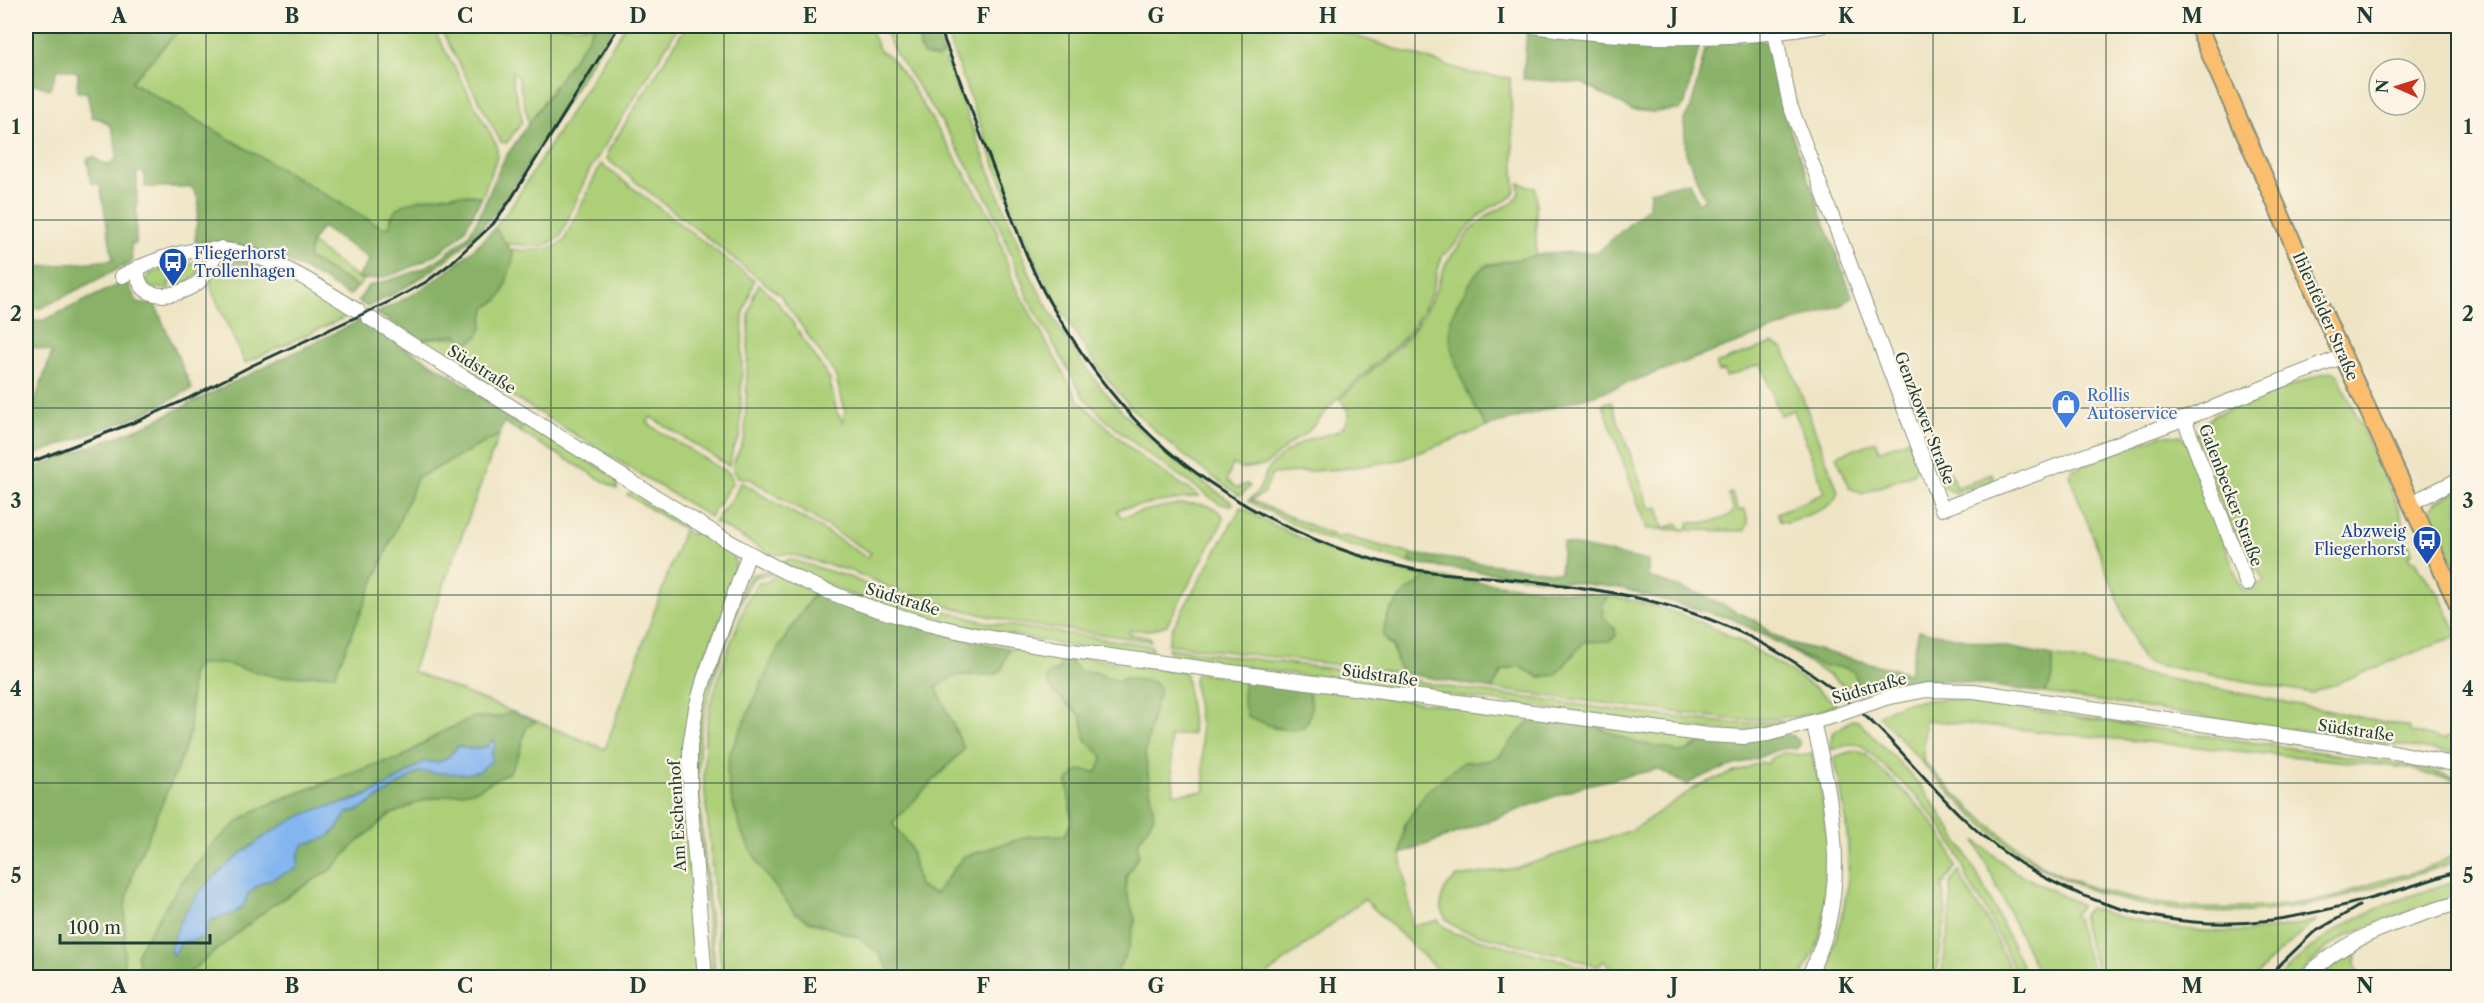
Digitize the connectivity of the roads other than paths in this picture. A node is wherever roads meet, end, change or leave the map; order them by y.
1 (1533, 26) edge
2 (1821, 26) edge
3 (2198, 26) edge
4 (1579, 29) edge
5 (1667, 32) edge
6 (1775, 33) junction
7 (221, 248) junction
8 (138, 267) junction
9 (122, 276) dead end
10 (2344, 356) junction
11 (2184, 419) junction
12 (2458, 480) edge
13 (2410, 502) junction
14 (749, 553) junction
15 (2247, 584) dead end
16 (2458, 605) edge
17 (1812, 723) junction
18 (2458, 765) edge
19 (2458, 903) edge
20 (705, 978) edge
21 (1807, 978) edge
22 (2304, 978) edge

1 - 4 street
2 - 6 street
3 - 10 main road, Ihlenfelder Straße
4 - 5 street
5 - 6 street
6 - 11 street, Genzkower Straße
7 - 8 street, Südstraße
7 - 8 street
7 - 14 street, Südstraße
8 - 9 street, Südstraße
10 - 11 street, Genzkower Straße
10 - 13 main road, Ihlenfelder Straße
11 - 15 street, Galenbecker Straße
12 - 13 street
13 - 16 main road, Ihlenfelder Straße
14 - 17 street, Südstraße
14 - 20 street, Am Eschenhof
17 - 18 street, Südstraße, bridge
17 - 21 street
19 - 22 street

